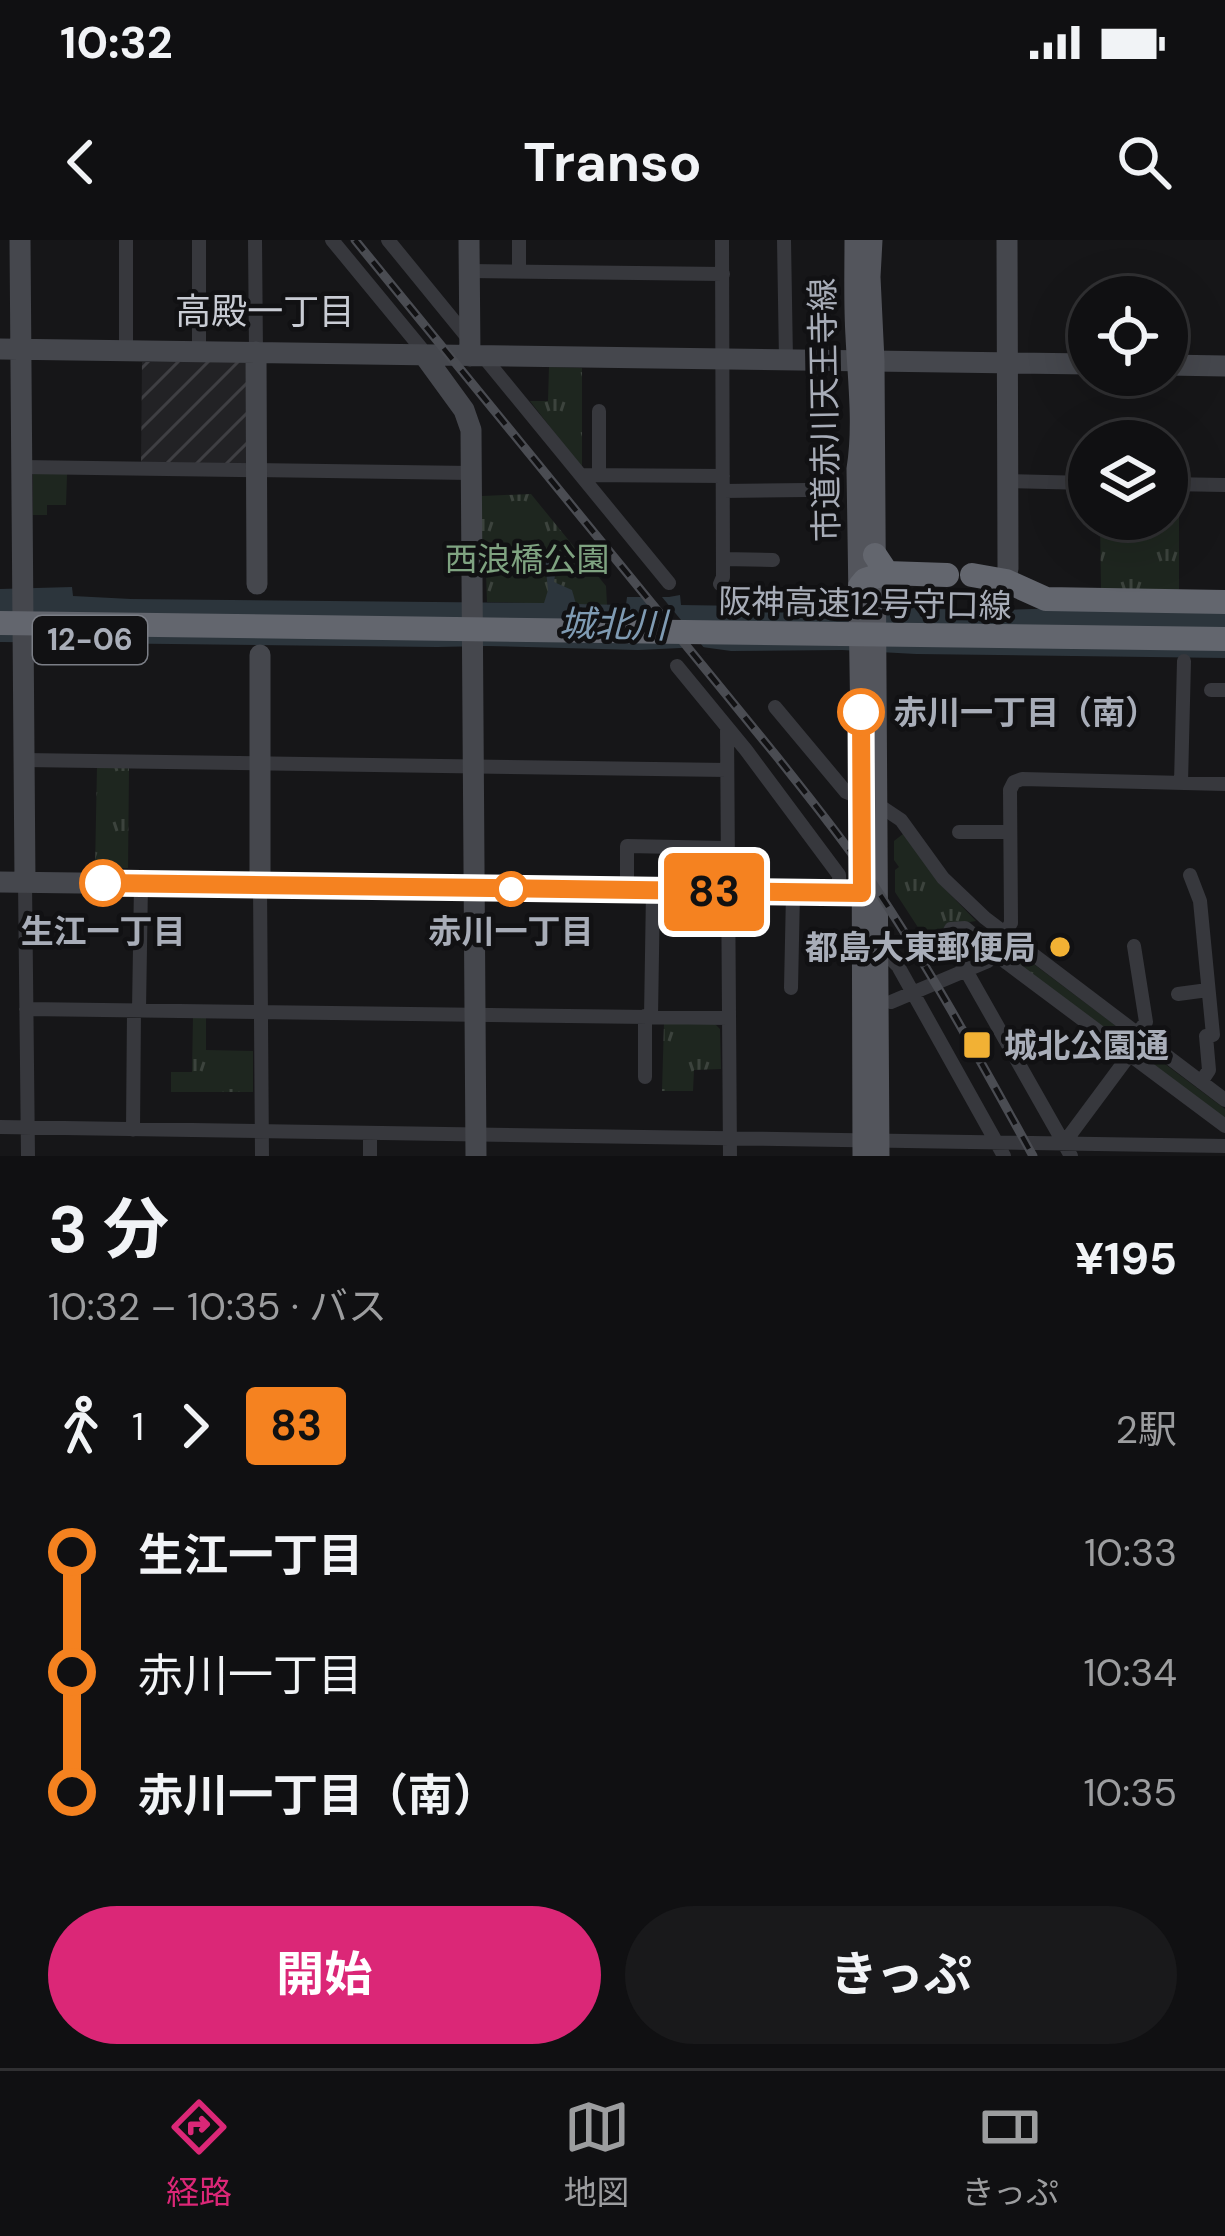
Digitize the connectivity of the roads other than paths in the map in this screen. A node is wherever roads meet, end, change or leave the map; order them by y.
1 (20, 240) edge
2 (126, 240) edge
3 (199, 240) edge
4 (255, 240) edge
5 (332, 240) edge
6 (388, 240) edge
7 (469, 240) edge
8 (519, 240) edge
9 (722, 240) edge
10 (784, 240) edge
11 (855, 240) edge
12 (872, 240) edge
13 (1007, 240) edge
14 (470, 271) junction
15 (519, 272) junction
16 (723, 274) junction
17 (11, 349) edge
18 (126, 350) junction
19 (474, 350) junction
20 (199, 352) junction
21 (256, 352) junction
22 (424, 355) junction
23 (724, 359) junction
24 (786, 360) junction
25 (866, 361) junction
26 (1008, 363) junction
27 (1068, 364) edge
28 (1188, 365) edge
29 (1225, 366) edge
30 (599, 411) dead end
31 (22, 467) junction
32 (257, 470) junction
33 (471, 473) junction
34 (581, 475) junction
35 (599, 475) junction
36 (1007, 481) junction
37 (1068, 482) edge
38 (723, 483) junction
39 (1188, 484) edge
40 (1225, 485) edge
41 (806, 490) dead end
42 (723, 559) junction
43 (773, 560) dead end
44 (1008, 569) dead end
45 (875, 575) junction
46 (669, 583) dead end
47 (257, 584) dead end
48 (720, 584) dead end
49 (1225, 602) edge
50 (0, 607) edge
51 (0, 623) edge
52 (1225, 623) edge
53 (289, 627) junction
54 (0, 639) edge
55 (1225, 639) edge
56 (260, 656) dead end
57 (1184, 661) dead end
58 (677, 666) dead end
59 (775, 706) dead end
60 (727, 727) junction
61 (24, 760) junction
62 (260, 763) junction
63 (473, 766) junction
64 (727, 770) junction
65 (1181, 783) junction
66 (1225, 784) edge
67 (870, 801) junction
68 (959, 832) dead end
69 (1010, 832) junction
70 (727, 848) junction
71 (1190, 875) dead end
72 (0, 882) edge
73 (25, 883) junction
74 (141, 884) junction
75 (260, 885) junction
76 (474, 889) junction
77 (627, 891) junction
78 (653, 891) junction
79 (728, 892) junction
80 (793, 892) junction
81 (839, 892) junction
82 (870, 893) junction
83 (1004, 934) junction
84 (877, 945) junction
85 (1134, 946) dead end
86 (994, 952) junction
87 (967, 970) junction
88 (791, 988) dead end
89 (1208, 990) junction
90 (914, 994) junction
91 (1178, 994) dead end
92 (891, 1002) dead end
93 (26, 1009) junction
94 (136, 1010) junction
95 (261, 1012) junction
96 (476, 1015) junction
97 (648, 1016) junction
98 (728, 1018) junction
99 (1140, 1036) junction
100 (1130, 1055) junction
101 (645, 1077) dead end
102 (1201, 1082) junction
103 (1225, 1100) edge
104 (1225, 1126) edge
105 (0, 1127) edge
106 (28, 1128) junction
107 (133, 1130) junction
108 (262, 1131) junction
109 (370, 1133) junction
110 (730, 1138) junction
111 (995, 1141) junction
112 (476, 1145) edge
113 (871, 1148) edge
114 (1067, 1149) edge
115 (1222, 1149) edge
116 (28, 1156) edge
117 (262, 1156) edge
118 (370, 1156) edge
119 (730, 1156) edge
120 (1004, 1156) edge

1 - 17 street
2 - 18 street
3 - 20 street
4 - 21 street
5 - 22 street
6 - 19 street
7 - 14 street
8 - 15 street
9 - 16 street
10 - 24 street
11 - 25 main road, 市道赤川天王寺線
12 - 25 main road, 市道赤川天王寺線
13 - 26 street
14 - 15 street
14 - 19 street
15 - 16 street
16 - 23 street
17 - 18 street
17 - 31 street
18 - 20 street
19 - 22 street
19 - 23 street
19 - 34 street
20 - 21 street
21 - 22 street
21 - 32 street
22 - 33 street
23 - 24 street
23 - 38 street
24 - 25 street
25 - 26 street
25 - 45 main road, 市道赤川天王寺線
25 - 45 main road, 市道赤川天王寺線
26 - 27 street
26 - 36 street
28 - 29 street
30 - 35 street
31 - 32 street
31 - 61 street
32 - 33 street
32 - 47 street
33 - 63 street
34 - 35 street
34 - 46 street
35 - 38 street
36 - 37 street
36 - 44 street
38 - 41 street
38 - 42 street
39 - 40 street
42 - 43 street
42 - 48 street
45 - 49 highway
45 - 67 main road, 市道赤川天王寺線
50 - 52 highway, 阪神高速12号守口線
51 - 53 highway, 阪神高速12号守口線, bridge
53 - 54 highway, 12-06, bridge
53 - 55 highway, 阪神高速12号守口線, bridge
56 - 62 street
57 - 65 street
58 - 60 street
59 - 67 street
60 - 64 street
60 - 81 street
61 - 62 street
61 - 73 street
62 - 63 street
62 - 75 street
63 - 64 street
63 - 76 street
64 - 70 street
65 - 66 street
65 - 69 street
67 - 82 main road, 市道赤川天王寺線
67 - 83 street
68 - 69 street
69 - 83 street
70 - 77 street
70 - 79 street
71 - 89 street
72 - 73 street
73 - 74 street
73 - 93 street
74 - 75 street
74 - 94 street
75 - 76 street
75 - 95 street
76 - 77 street
76 - 96 street
77 - 78 street
78 - 79 street
78 - 97 street
79 - 80 street
79 - 98 street
80 - 81 street
80 - 88 street
81 - 82 street
82 - 84 main road, 市道赤川天王寺線
82 - 113 main road, 市道赤川天王寺線
83 - 86 street
83 - 99 street
84 - 90 street
84 - 113 main road, 市道赤川天王寺線
85 - 99 street
86 - 87 street
86 - 87 street
86 - 100 street
87 - 90 street
87 - 114 street
89 - 91 street
89 - 102 street
90 - 92 street
90 - 111 street
93 - 94 street
93 - 106 street
94 - 95 street
94 - 107 street
95 - 96 street
95 - 108 street
96 - 97 street
96 - 112 street
97 - 98 street
97 - 101 street
98 - 110 street
99 - 100 street
99 - 102 street
100 - 104 street
100 - 114 street
102 - 103 street
105 - 106 street
106 - 107 street
106 - 116 street
107 - 108 street
108 - 109 street
108 - 117 street
109 - 112 street
109 - 118 street
110 - 112 street
110 - 113 street
110 - 119 street
111 - 113 street
111 - 114 street
111 - 120 street
114 - 115 street

